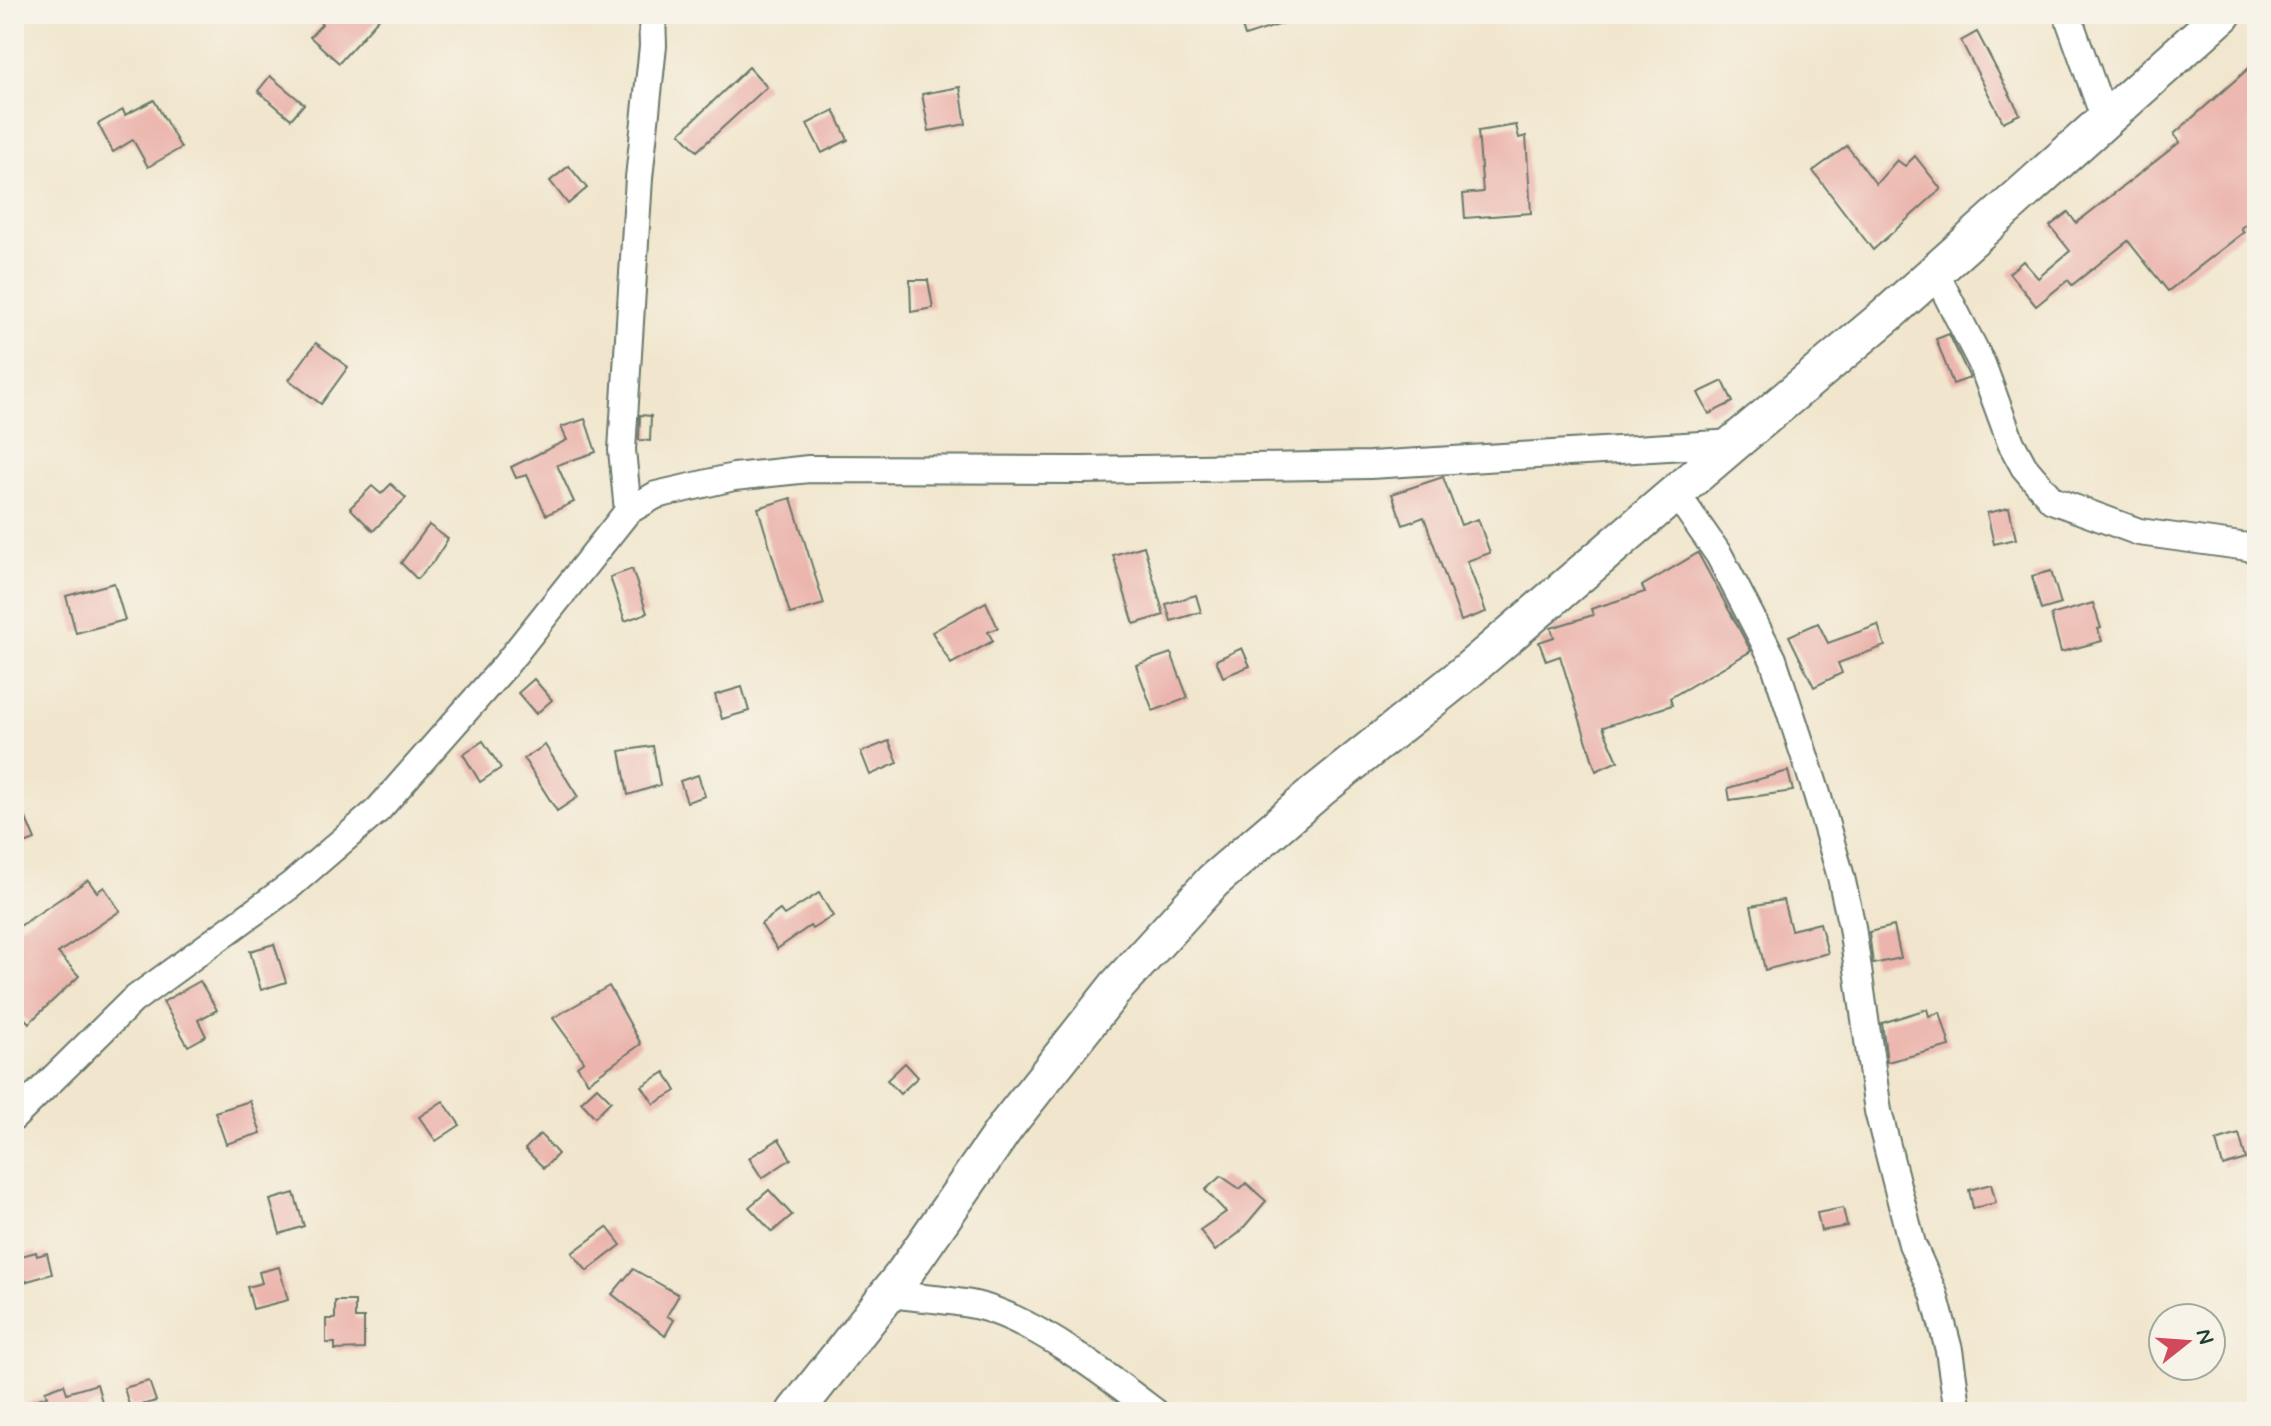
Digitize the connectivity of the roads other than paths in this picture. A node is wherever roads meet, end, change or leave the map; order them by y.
1 (652, 14) edge
2 (2067, 14) edge
3 (2223, 14) edge
4 (2105, 120) junction
5 (1935, 272) junction
6 (1734, 443) junction
7 (1676, 493) junction
8 (628, 511) junction
9 (2257, 551) edge
10 (14, 1117) edge
11 (889, 1294) junction
12 (795, 1412) edge
13 (1155, 1412) edge
14 (1958, 1412) edge

1 - 8 street
2 - 4 street
3 - 4 street
4 - 5 street
5 - 6 street
5 - 9 street
6 - 7 street
6 - 8 street
7 - 11 street
7 - 14 street
8 - 10 street
11 - 12 street
11 - 13 street

